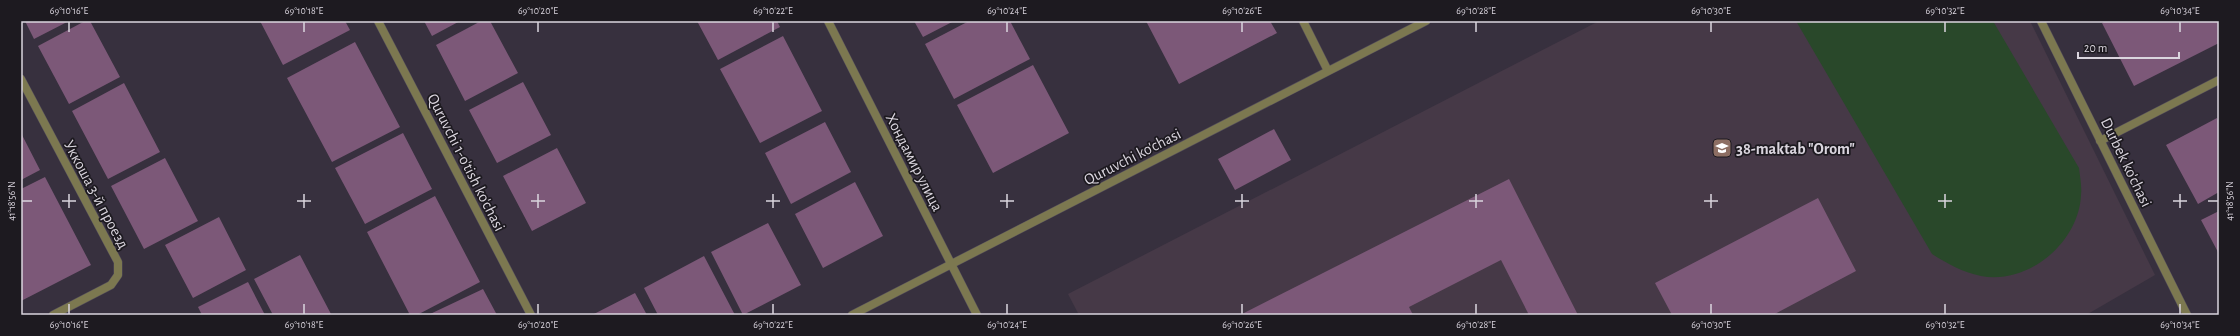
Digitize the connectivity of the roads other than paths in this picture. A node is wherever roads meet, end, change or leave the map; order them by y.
1 (378, 21) edge
2 (828, 21) edge
3 (1303, 21) edge
4 (1426, 21) edge
5 (2041, 21) edge
6 (1328, 71) junction
7 (21, 79) edge
8 (2219, 80) edge
9 (2100, 141) junction
10 (951, 265) junction
11 (53, 315) edge
12 (531, 315) edge
13 (852, 315) edge
14 (977, 315) edge
15 (2187, 315) edge

1 - 12 street, Quruvchi 1-o'tish ko'chasi
2 - 10 street, Хондамир улица
3 - 6 street
4 - 6 street, Quruvchi ko'chasi
5 - 9 street, Durbek ko'chasi
6 - 10 street, Quruvchi ko'chasi
7 - 11 street, Уккоша 3-й проезд
8 - 9 street
9 - 15 street, Durbek ko'chasi
10 - 13 street, Quruvchi ko'chasi
10 - 14 street, Хондамир улица

